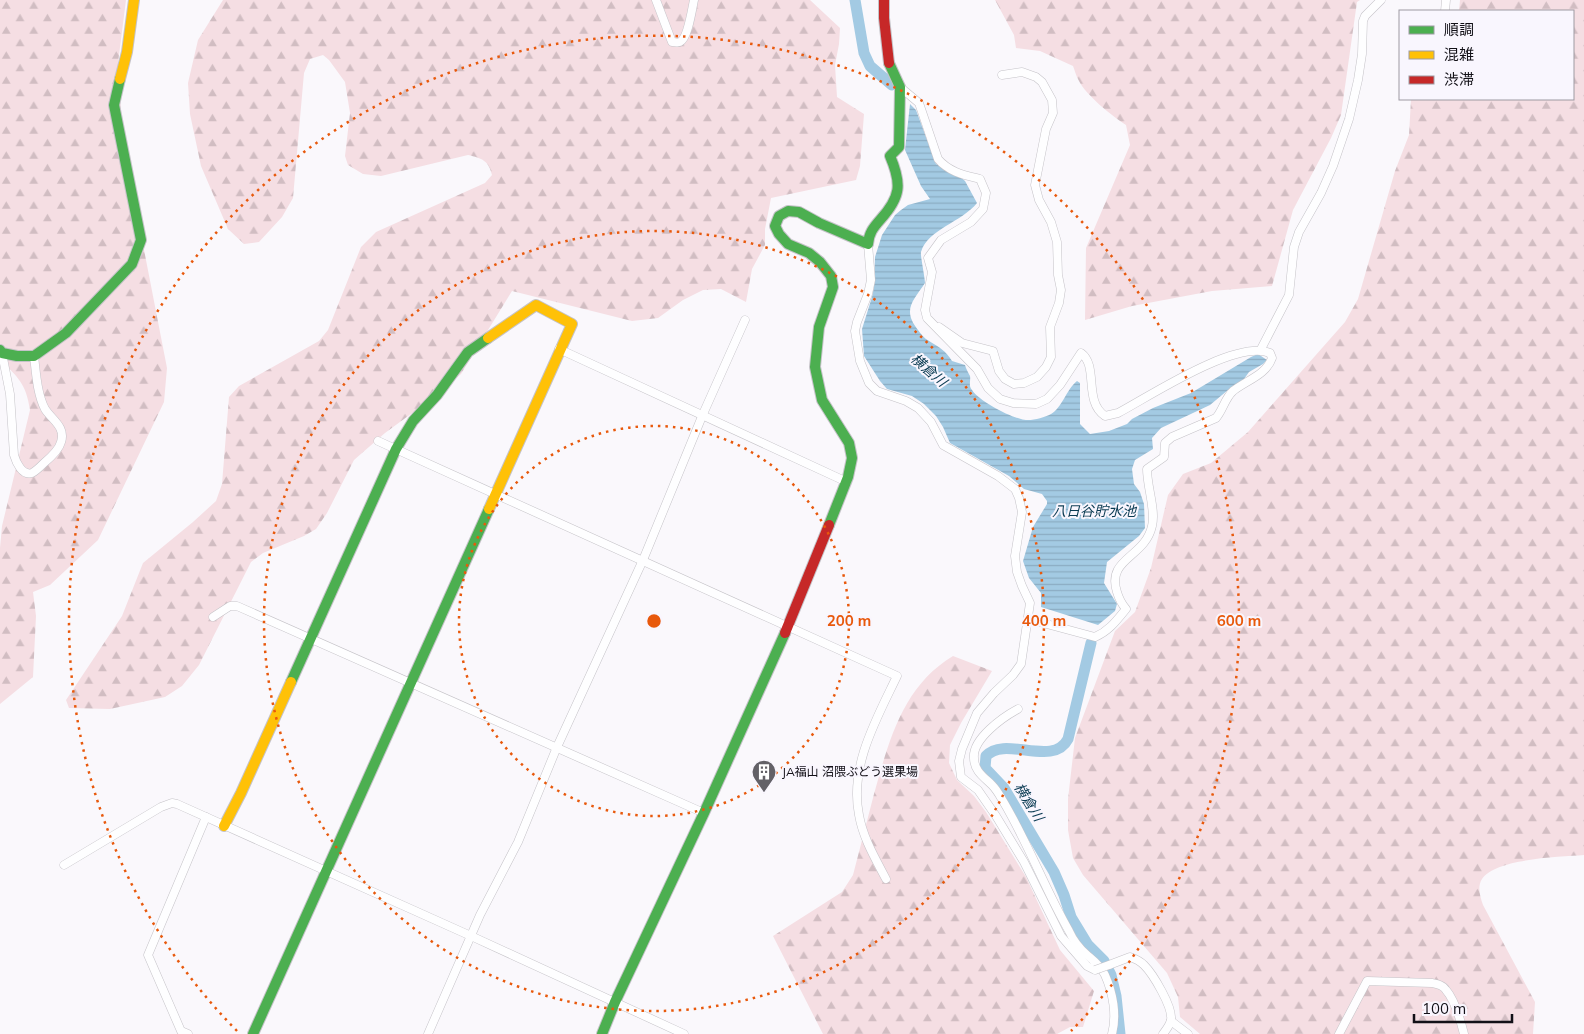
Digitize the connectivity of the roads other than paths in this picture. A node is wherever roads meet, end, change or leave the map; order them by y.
1 (134, 0) edge
2 (656, 0) edge
3 (694, 0) edge
4 (884, 0) edge
5 (1381, 0) edge
6 (1002, 75) dead end
7 (900, 87) junction
8 (868, 244) junction
9 (745, 320) dead end
10 (931, 322) junction
11 (559, 349) junction
12 (1262, 349) junction
13 (1, 352) edge
14 (34, 356) junction
15 (703, 414) junction
16 (378, 441) dead end
17 (396, 449) junction
18 (847, 482) junction
19 (495, 494) junction
20 (642, 560) junction
21 (213, 617) dead end
22 (1028, 619) junction
23 (788, 627) junction
24 (311, 638) junction
25 (411, 683) junction
26 (1018, 709) dead end
27 (557, 747) junction
28 (704, 813) junction
29 (206, 817) junction
30 (224, 826) junction
31 (64, 865) dead end
32 (327, 870) junction
33 (886, 879) dead end
34 (471, 936) junction
35 (615, 1002) junction
36 (1171, 1021) junction
37 (182, 1033) edge
38 (253, 1034) edge
39 (428, 1034) edge
40 (602, 1034) edge
41 (684, 1034) edge
42 (1112, 1034) edge
43 (1163, 1034) edge
44 (1188, 1034) edge
45 (1339, 1034) edge
46 (1464, 1034) edge

1 - 14 street
2 - 3 street
4 - 7 street
5 - 12 street
6 - 10 street
7 - 8 street
7 - 10 street
8 - 18 street
8 - 22 street
9 - 15 street
10 - 12 street
11 - 15 street
11 - 17 street
11 - 19 street
12 - 22 street
13 - 14 street
13 - 14 street
15 - 18 street
15 - 20 street
16 - 17 street
17 - 19 street
17 - 24 street
18 - 23 street
19 - 20 street
19 - 25 street
20 - 23 street
20 - 27 street
21 - 24 street
22 - 36 street, bridge
23 - 28 street
23 - 33 street
24 - 25 street
24 - 30 street
25 - 27 street
25 - 32 street
26 - 42 street
27 - 28 street
27 - 34 street
28 - 35 street
29 - 30 street
29 - 31 street
29 - 37 street
30 - 32 street
32 - 34 street
32 - 38 street
34 - 35 street
34 - 39 street
35 - 40 street
35 - 41 street
36 - 43 street
36 - 44 street
45 - 46 street

